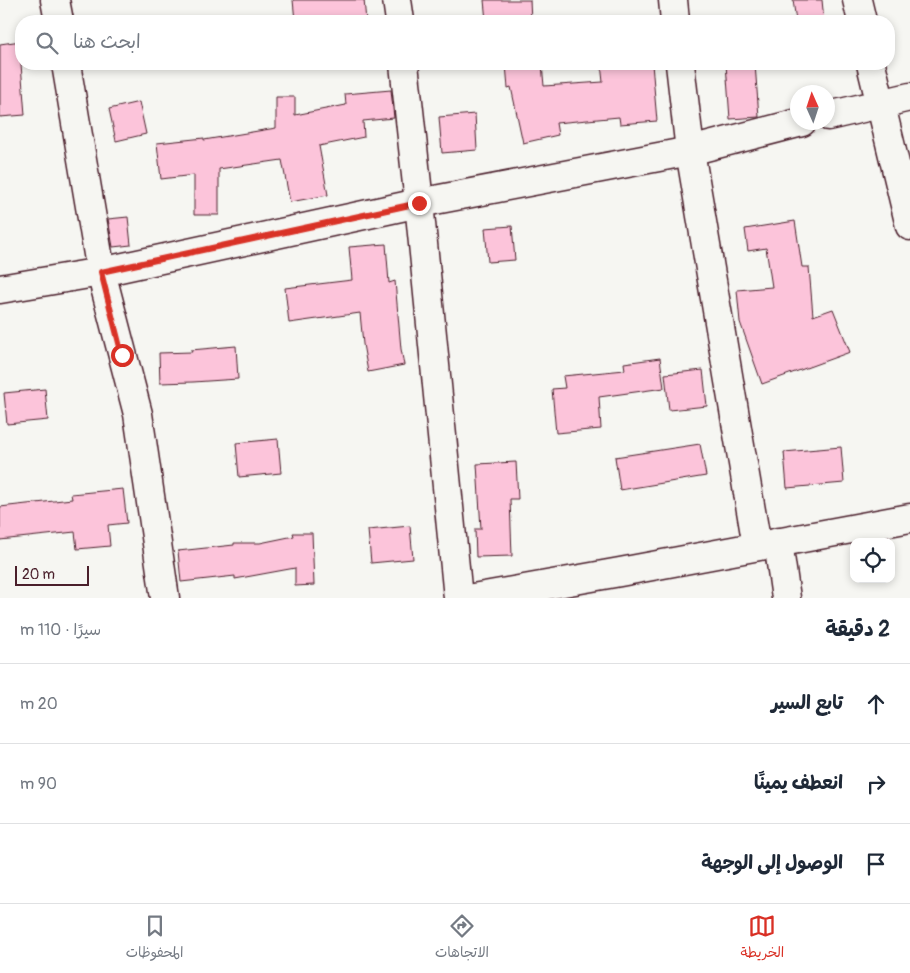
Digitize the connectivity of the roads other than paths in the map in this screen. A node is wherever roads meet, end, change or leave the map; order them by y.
1 (55, 0) edge
2 (397, 0) edge
3 (673, 0) edge
4 (857, 0) edge
5 (58, 15) edge
6 (399, 15) edge
7 (674, 15) edge
8 (861, 15) edge
9 (67, 70) edge
10 (405, 70) edge
11 (681, 70) edge
12 (872, 70) edge
13 (910, 97) edge
14 (880, 103) junction
15 (835, 114) edge
16 (790, 125) edge
17 (690, 151) junction
18 (419, 203) junction
19 (910, 226) edge
20 (101, 272) junction
21 (0, 289) edge
22 (910, 518) edge
23 (768, 544) junction
24 (165, 598) edge
25 (458, 598) edge
26 (473, 598) edge
27 (786, 598) edge

1 - 5 street
2 - 6 street
3 - 7 street
4 - 8 street
9 - 20 street
10 - 18 street
11 - 17 street
12 - 14 street
13 - 14 street
14 - 15 street
14 - 19 street
16 - 17 street
17 - 18 street
17 - 23 street
18 - 20 street
18 - 25 street
20 - 21 street
20 - 24 street
22 - 23 street
23 - 26 street
23 - 27 street

